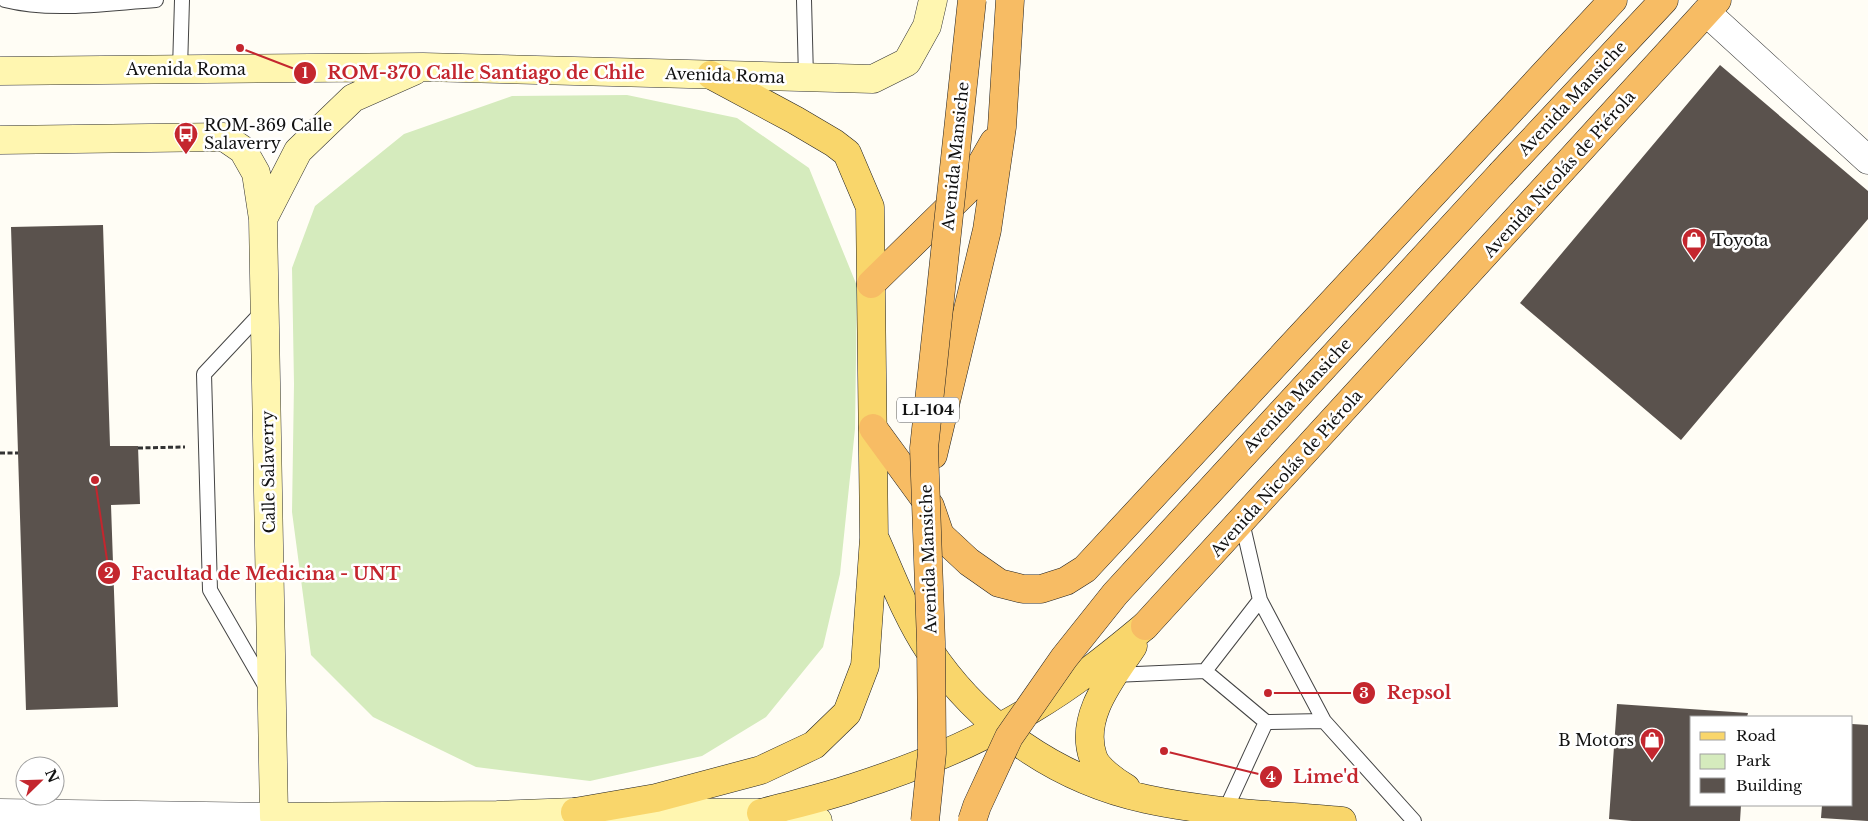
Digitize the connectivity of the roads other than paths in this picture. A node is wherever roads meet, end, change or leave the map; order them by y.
1 (5, 0) edge
2 (156, 0) edge
3 (182, 0) edge
4 (804, 0) edge
5 (933, 0) edge
6 (972, 0) edge
7 (1010, 0) edge
8 (1612, 0) edge
9 (1664, 0) edge
10 (19, 2) edge
11 (1711, 6) edge
12 (423, 67) junction
13 (180, 69) junction
14 (0, 71) edge
15 (712, 75) junction
16 (806, 77) junction
17 (1002, 128) junction
18 (0, 140) edge
19 (1868, 160) edge
20 (263, 219) junction
21 (871, 284) junction
22 (265, 310) junction
23 (873, 428) junction
24 (930, 506) junction
25 (1242, 522) junction
26 (874, 538) junction
27 (1260, 600) junction
28 (1145, 626) junction
29 (1204, 671) junction
30 (1114, 675) junction
31 (273, 699) junction
32 (1324, 720) junction
33 (1266, 722) junction
34 (998, 728) junction
35 (1145, 799) junction
36 (1225, 811) junction
37 (575, 812) junction
38 (0, 813) edge
39 (761, 813) junction
40 (496, 818) edge
41 (274, 819) edge
42 (818, 821) edge
43 (925, 821) edge
44 (972, 821) edge
45 (1342, 821) edge
46 (1414, 821) edge

1 - 10 lane
2 - 10 lane
3 - 13 lane
4 - 16 lane
5 - 16 main road, Avenida Roma
6 - 43 highway, Avenida Mansiche / LI-104, bridge
7 - 17 highway, Avenida Mansiche
8 - 24 highway
9 - 44 highway, Avenida Mansiche, bridge
11 - 19 street
11 - 25 highway, Avenida Nicolás de Piérola
12 - 13 main road, Avenida Roma
12 - 15 main road, Avenida Roma
12 - 20 main road
13 - 14 main road, Avenida Roma
15 - 16 main road, Avenida Roma
15 - 21 main road
17 - 21 highway
17 - 24 highway, Avenida Mansiche
18 - 20 main road, Calle Salaverry
20 - 22 main road, Calle Salaverry
21 - 23 main road
22 - 31 main road, Calle Salaverry
22 - 31 lane
23 - 24 highway
23 - 26 main road
25 - 27 lane
25 - 28 highway, Avenida Nicolás de Piérola
26 - 34 main road
26 - 37 main road
27 - 29 lane
27 - 32 lane
28 - 30 main road
28 - 34 main road, Avenida Nicolás de Piérola
29 - 30 lane
29 - 33 lane
30 - 35 main road
31 - 41 main road, Calle Salaverry
32 - 33 lane
32 - 46 lane
33 - 36 lane
34 - 35 main road
34 - 39 main road, Avenida Nicolás de Piérola
35 - 36 main road
36 - 45 main road
37 - 39 main road
37 - 40 main road
38 - 41 street
39 - 42 main road
40 - 41 main road

